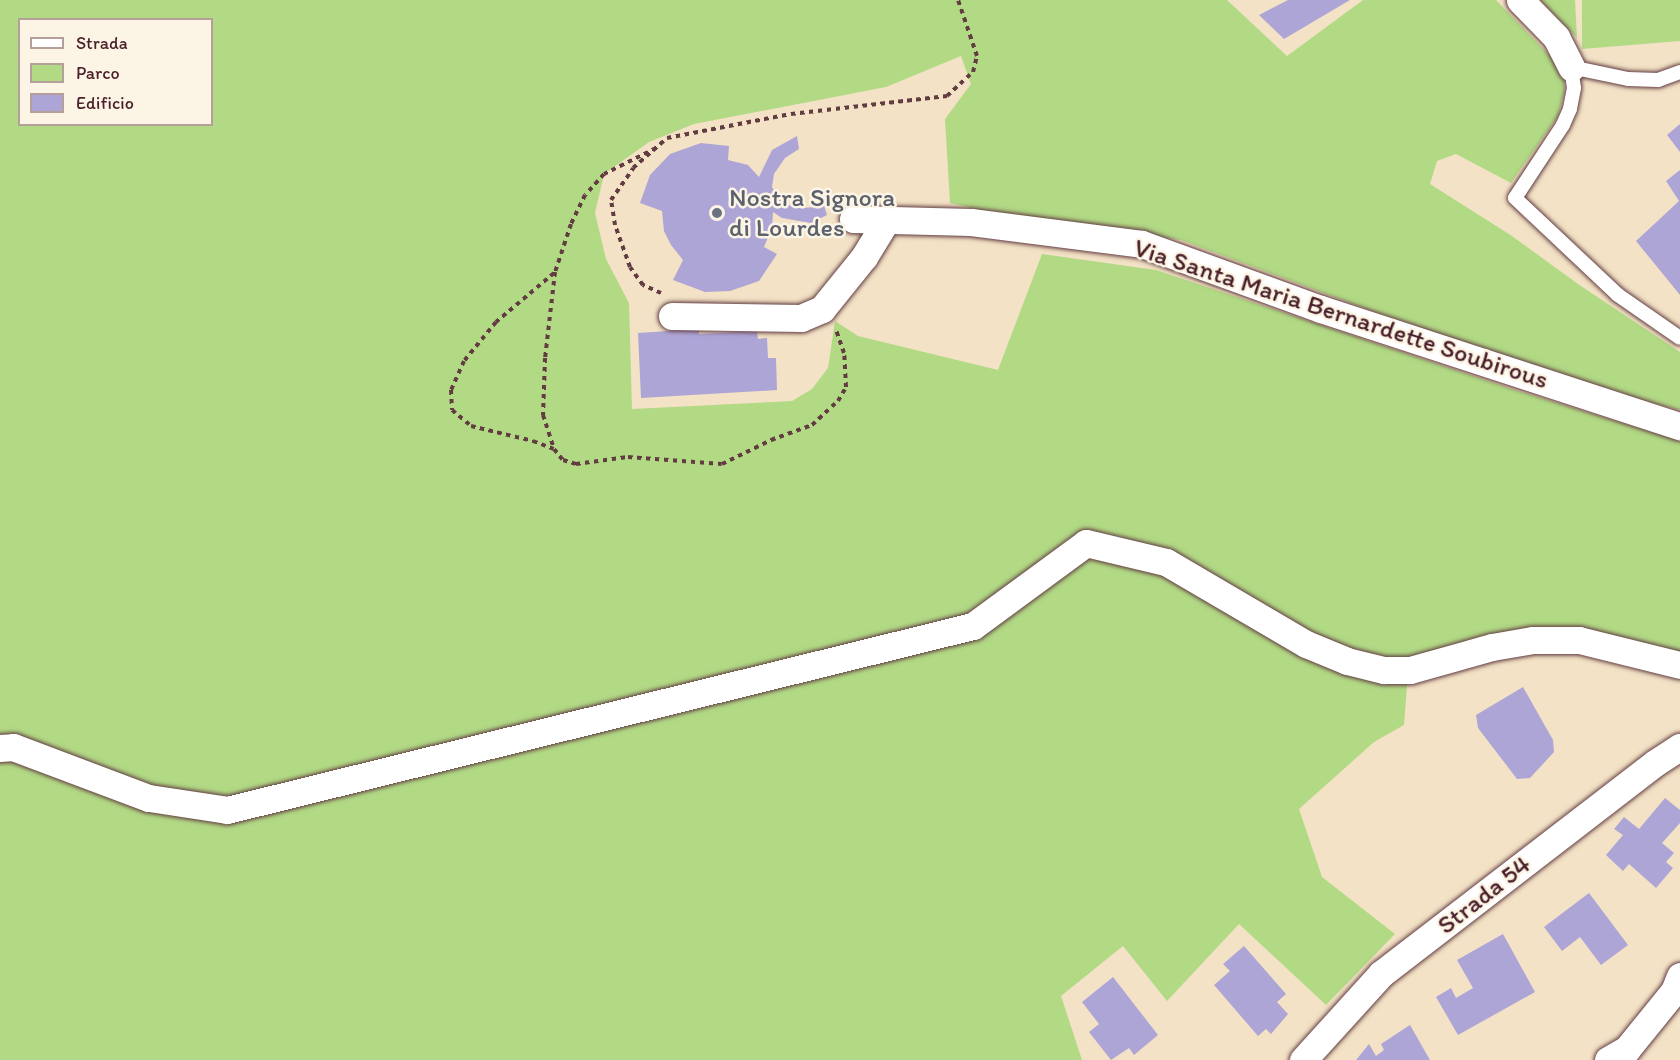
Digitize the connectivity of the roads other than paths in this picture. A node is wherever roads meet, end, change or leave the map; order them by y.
1 (1520, 0) edge
2 (1571, 67) junction
3 (1680, 72) edge
4 (853, 219) dead end
5 (886, 221) junction
6 (684, 316) road end
7 (1680, 338) edge
8 (1680, 426) edge
9 (1680, 665) edge
10 (1680, 747) edge
11 (0, 748) edge
12 (1680, 976) edge
13 (1303, 1060) edge
14 (1608, 1060) edge

1 - 2 street
2 - 3 lane
2 - 7 lane
4 - 5 street, Via Santa Maria Bernardette Soubirous
5 - 6 street
5 - 8 street, Via Santa Maria Bernardette Soubirous
9 - 11 street
10 - 13 street, Strada 54
12 - 14 street

